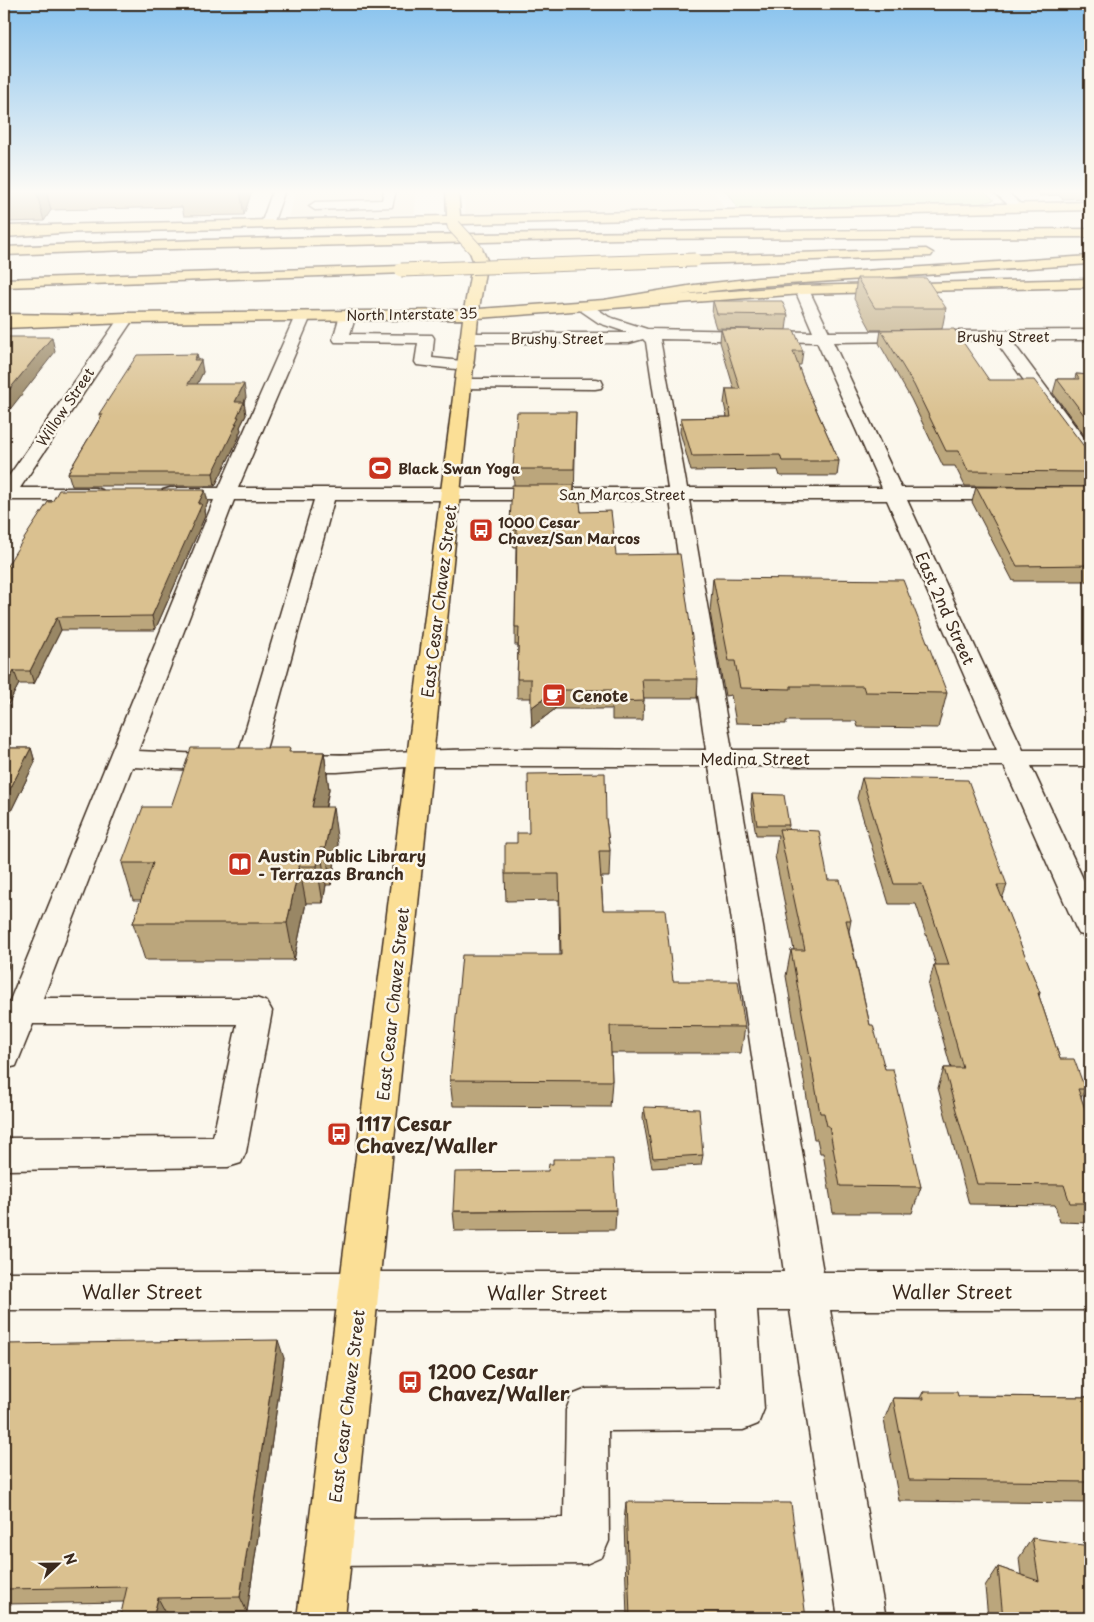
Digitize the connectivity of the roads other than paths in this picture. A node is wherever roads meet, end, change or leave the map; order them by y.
1 (479, 266) edge
2 (528, 266) edge
3 (1005, 266) edge
4 (4, 283) edge
5 (1090, 283) edge
6 (802, 290) junction
7 (610, 303) junction
8 (582, 305) junction
9 (471, 314) junction
10 (348, 315) junction
11 (303, 316) junction
12 (126, 318) junction
13 (4, 321) edge
14 (646, 334) junction
15 (1090, 335) edge
16 (1000, 336) junction
17 (468, 338) junction
18 (836, 348) junction
19 (994, 354) dead end
20 (1014, 354) junction
21 (1033, 354) dead end
22 (466, 365) junction
23 (463, 384) junction
24 (595, 384) dead end
25 (1090, 459) edge
26 (118, 494) edge
27 (147, 494) edge
28 (226, 494) junction
29 (326, 494) junction
30 (451, 494) junction
31 (895, 494) junction
32 (1031, 494) edge
33 (4, 495) edge
34 (678, 495) junction
35 (123, 758) junction
36 (420, 758) junction
37 (721, 758) junction
38 (1014, 758) junction
39 (1090, 758) edge
40 (249, 764) junction
41 (1090, 926) edge
42 (22, 1011) junction
43 (4, 1056) edge
44 (4, 1154) edge
45 (4, 1291) edge
46 (807, 1291) junction
47 (1090, 1291) edge
48 (359, 1292) junction
49 (736, 1292) junction
50 (330, 1544) junction
51 (321, 1618) edge
52 (862, 1618) edge

1 - 9 main road, East Cesar Chavez Street, bridge
2 - 4 main road, bridge
3 - 7 main road
5 - 6 main road, North Interstate 35
6 - 7 main road, North Interstate 35
6 - 18 street, East 2nd Street
7 - 8 main road, North Interstate 35
8 - 9 main road, North Interstate 35
8 - 14 street, Brushy Street
9 - 10 main road, North Interstate 35
9 - 17 main road, East Cesar Chavez Street
10 - 11 main road, North Interstate 35
10 - 22 street
11 - 12 main road, North Interstate 35
11 - 28 street
12 - 13 main road, North Interstate 35
12 - 33 street, Willow Street
14 - 17 street, Brushy Street
14 - 18 street, Brushy Street
14 - 34 street
15 - 16 street, Brushy Street
16 - 18 street, Brushy Street
16 - 20 street
17 - 22 main road, East Cesar Chavez Street
18 - 31 street, East 2nd Street
19 - 20 street
20 - 21 street
20 - 25 street
22 - 23 main road, East Cesar Chavez Street
23 - 24 street
23 - 30 main road, East Cesar Chavez Street
26 - 33 street
27 - 28 street, San Marcos Street
28 - 29 street, San Marcos Street
28 - 35 street
29 - 30 street, San Marcos Street
29 - 40 street
30 - 34 street, San Marcos Street
30 - 36 main road, East Cesar Chavez Street
31 - 32 street, San Marcos Street
31 - 34 street, San Marcos Street
31 - 38 street, East 2nd Street
34 - 37 street
35 - 40 street, Medina Street
35 - 42 street
36 - 37 street, Medina Street
36 - 40 street, Medina Street
36 - 48 main road, East Cesar Chavez Street
37 - 38 street, Medina Street
37 - 46 street
38 - 39 street, Medina Street
38 - 41 street, East 2nd Street
42 - 43 street
42 - 44 street
45 - 48 street, Waller Street
46 - 47 street, Waller Street
46 - 49 street, Waller Street
46 - 52 street
48 - 49 street, Waller Street
48 - 50 main road, East Cesar Chavez Street
49 - 50 street
50 - 51 main road, East Cesar Chavez Street

